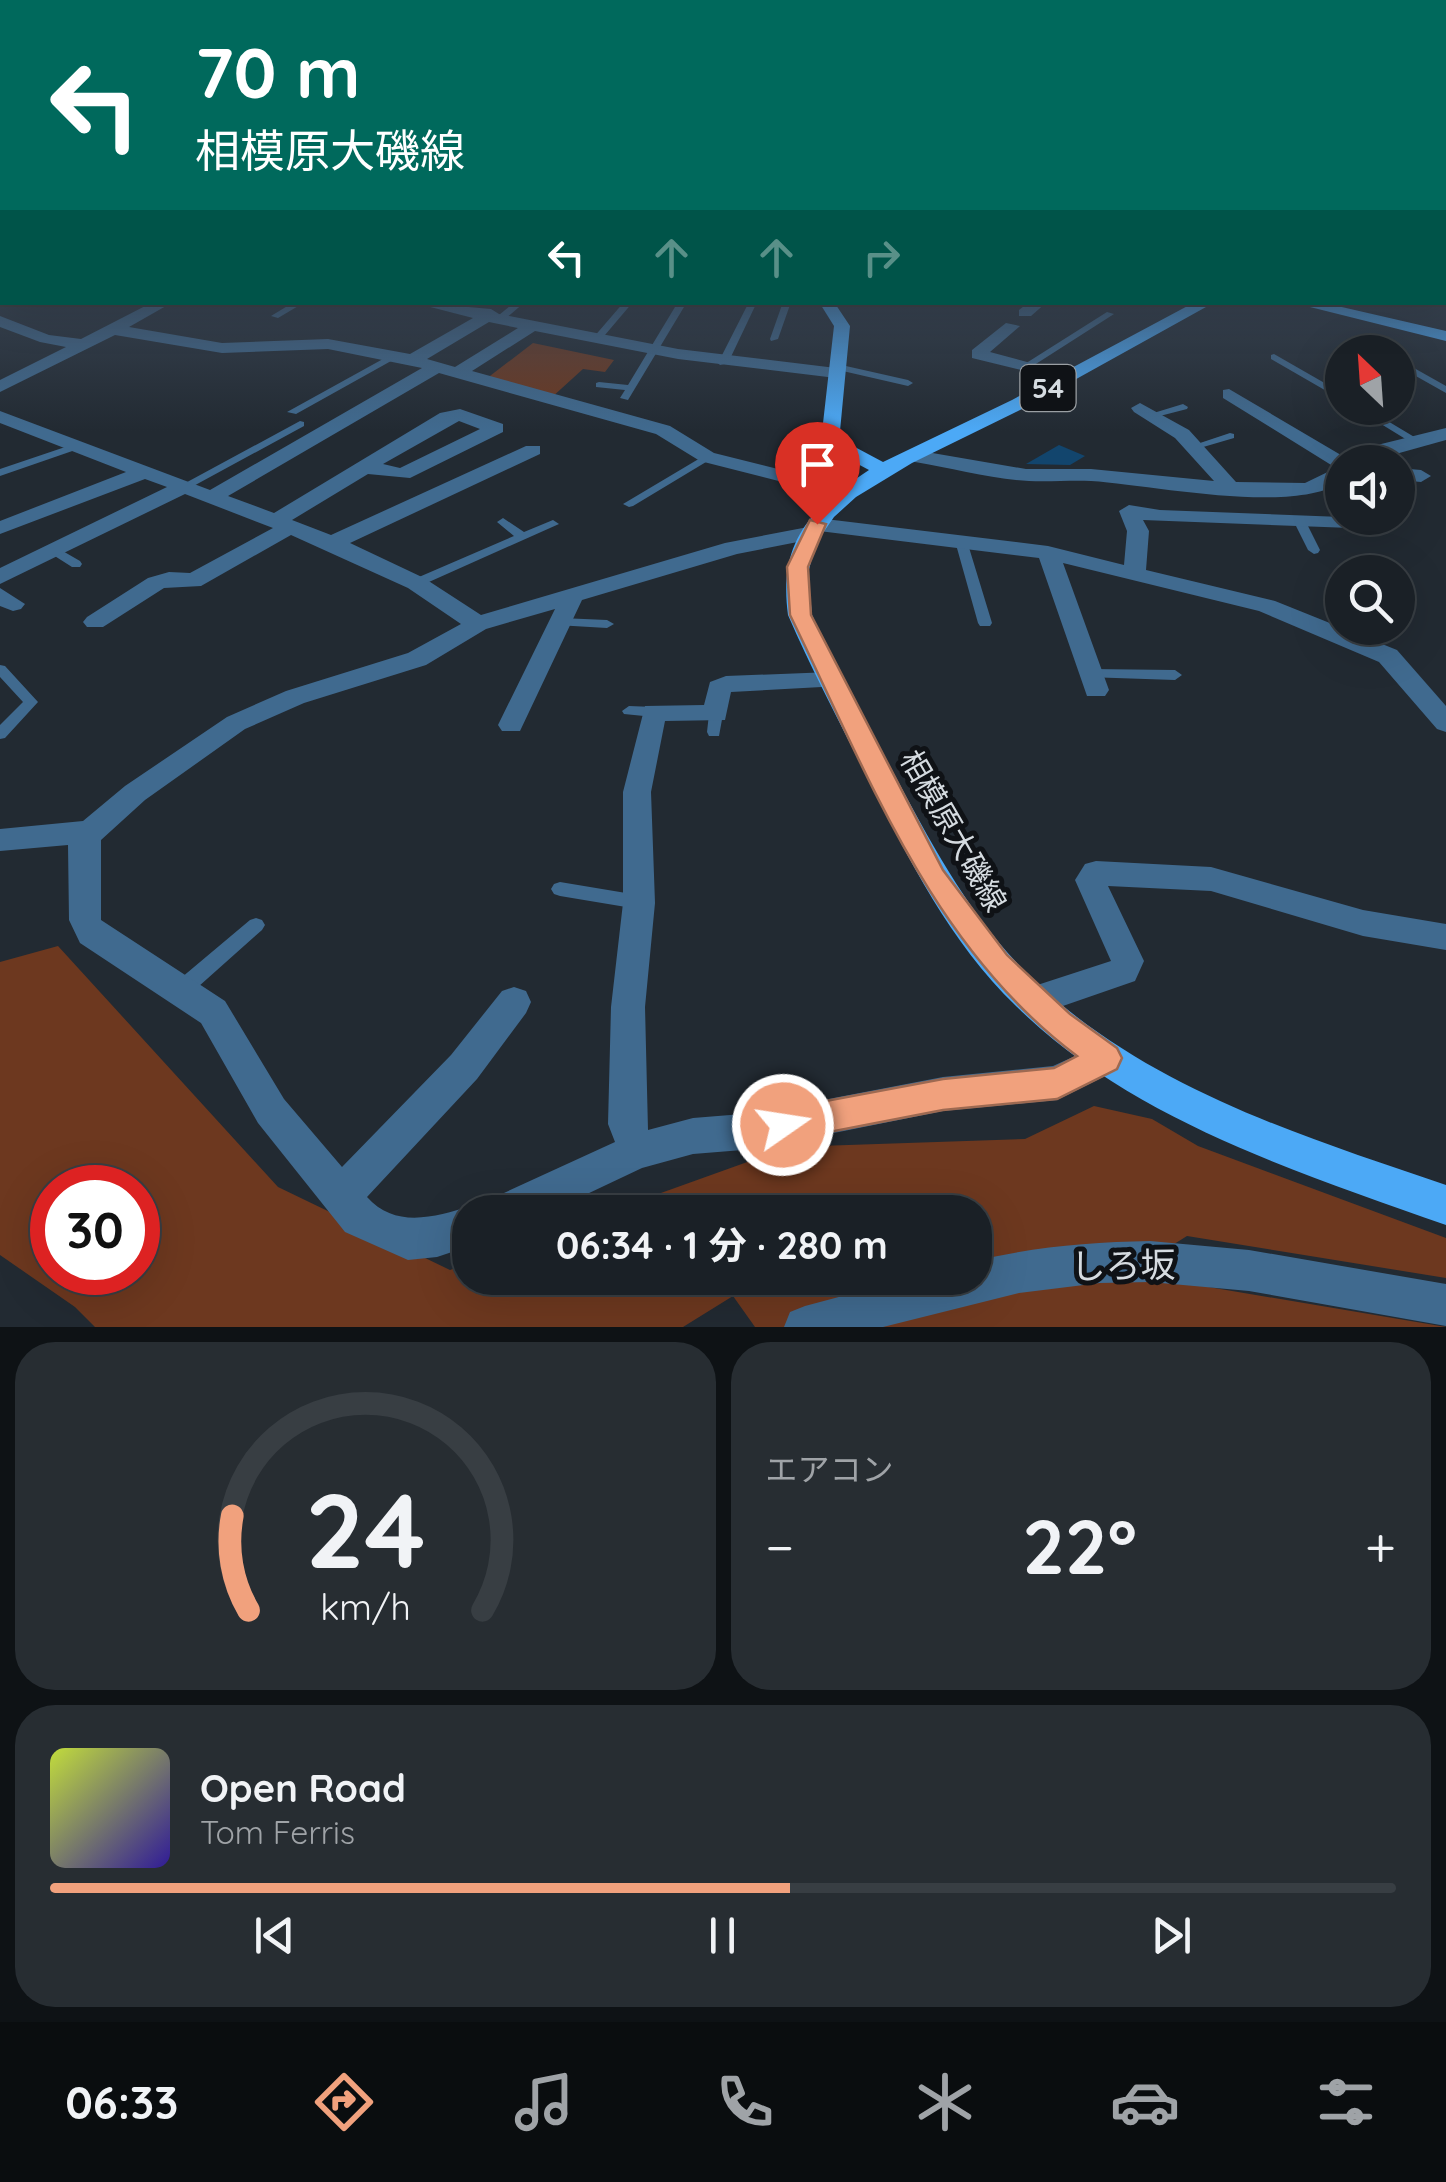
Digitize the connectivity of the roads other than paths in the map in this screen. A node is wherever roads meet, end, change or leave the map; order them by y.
1 (157, 307) edge
2 (292, 307) edge
3 (446, 307) edge
4 (513, 307) edge
5 (625, 307) edge
6 (681, 307) edge
7 (751, 307) edge
8 (785, 307) edge
9 (829, 307) edge
10 (1034, 307) edge
11 (1199, 307) edge
12 (1319, 307) edge
13 (1110, 314) dead end
14 (275, 316) dead end
15 (497, 316) junction
16 (766, 317) dead end
17 (782, 318) junction
18 (660, 319) dead end
19 (674, 320) junction
20 (0, 321) edge
21 (534, 325) junction
22 (1066, 326) dead end
23 (727, 329) dead end
24 (116, 330) junction
25 (740, 330) junction
26 (1079, 330) junction
27 (1446, 336) edge
28 (774, 339) dead end
29 (596, 340) junction
30 (87, 346) junction
31 (652, 352) junction
32 (1274, 357) dead end
33 (404, 358) junction
34 (723, 362) junction
35 (436, 367) junction
36 (1026, 367) junction
37 (836, 370) junction
38 (1415, 372) edge
39 (457, 373) junction
40 (1065, 378) junction
41 (908, 383) dead end
42 (599, 385) dead end
43 (0, 387) edge
44 (1325, 387) edge
45 (1446, 390) edge
46 (1229, 394) dead end
47 (1183, 407) dead end
48 (1146, 411) joint
49 (292, 412) dead end
50 (0, 417) edge
51 (300, 424) dead end
52 (1389, 425) edge
53 (1446, 434) edge
54 (1230, 436) dead end
55 (1416, 441) junction
56 (1400, 445) edge
57 (77, 446) junction
58 (1194, 447) junction
59 (533, 450) dead end
60 (846, 450) junction
61 (1325, 453) edge
62 (916, 456) junction
63 (707, 457) junction
64 (364, 467) junction
65 (144, 472) junction
66 (887, 472) junction
67 (0, 473) edge
68 (1415, 475) edge
69 (1422, 476) dead end
70 (652, 478) dead end
71 (666, 483) junction
72 (1325, 484) edge
73 (184, 487) junction
74 (1232, 488) junction
75 (212, 497) junction
76 (629, 504) dead end
77 (503, 522) dead end
78 (1300, 522) junction
79 (1325, 523) edge
80 (283, 524) junction
81 (554, 524) dead end
82 (0, 528) edge
83 (813, 529) junction
84 (522, 538) junction
85 (961, 540) junction
86 (62, 542) junction
87 (332, 543) junction
88 (1314, 550) dead end
89 (1048, 553) junction
90 (76, 564) dead end
91 (1134, 574) junction
92 (416, 583) junction
93 (3, 586) edge
94 (574, 593) junction
95 (95, 622) dead end
96 (561, 622) junction
97 (985, 623) dead end
98 (478, 624) junction
99 (607, 624) dead end
100 (0, 669) edge
101 (1175, 675) dead end
102 (831, 680) junction
103 (1094, 682) joint
104 (1446, 723) edge
105 (511, 725) dead end
106 (0, 734) edge
107 (90, 832) junction
108 (0, 840) edge
109 (560, 889) dead end
110 (638, 902) junction
111 (256, 925) dead end
112 (1446, 938) edge
113 (182, 989) junction
114 (1034, 1001) junction
115 (514, 1002) dead end
116 (1106, 1058) junction
117 (636, 1151) junction
118 (543, 1195) edge
119 (340, 1198) junction
120 (1446, 1205) edge
121 (452, 1232) edge
122 (1446, 1305) edge
123 (805, 1327) edge

1 - 24 street
2 - 14 lane
3 - 15 street
4 - 15 lane
5 - 29 lane
6 - 19 lane
7 - 25 lane
8 - 17 lane
9 - 37 main road
10 - 36 street
11 - 40 main road, 54
12 - 27 main road
13 - 26 lane
15 - 21 street
15 - 33 street
16 - 17 lane
17 - 28 lane
18 - 19 lane
19 - 31 lane
20 - 30 street
21 - 29 street
21 - 39 street
22 - 26 lane
23 - 25 lane
24 - 30 street
24 - 33 street
25 - 34 lane
26 - 36 lane
29 - 31 street
30 - 43 street
31 - 34 street
31 - 42 lane
32 - 44 lane
33 - 35 street
33 - 49 lane
34 - 37 street
35 - 39 street
35 - 75 street
36 - 40 street
37 - 41 lane
37 - 60 main road
38 - 45 lane
39 - 63 street
40 - 62 main road, 54
46 - 61 street
47 - 48 lane
48 - 58 street
50 - 57 street
51 - 73 lane
52 - 55 lane
53 - 55 street
54 - 58 lane
55 - 56 street
57 - 65 street
57 - 67 lane
58 - 74 street
59 - 87 street
60 - 63 street
60 - 66 main road
62 - 66 main road, 54
62 - 74 street
63 - 71 lane
64 - 64 street
64 - 80 street
65 - 73 street
65 - 82 street
66 - 83 main road
68 - 69 street
70 - 71 lane
71 - 76 lane
72 - 74 street
73 - 75 street
73 - 86 street
75 - 80 street
77 - 84 lane
78 - 79 street
78 - 88 lane
78 - 91 street
80 - 87 street
80 - 95 street
81 - 84 lane
83 - 85 street
83 - 94 street
83 - 102 main road, 相模原大磯線
84 - 92 lane
85 - 89 street
85 - 97 lane
86 - 90 lane
86 - 93 street
87 - 92 street
89 - 91 street
89 - 103 street
91 - 104 street
92 - 98 street
94 - 96 street
94 - 98 street
96 - 99 lane
96 - 105 street
98 - 107 street
100 - 106 lane
101 - 103 lane
102 - 110 street
102 - 114 main road, 相模原大磯線
107 - 108 street
107 - 113 street
109 - 110 lane
110 - 117 street
111 - 113 lane
112 - 114 street
113 - 119 street
114 - 116 main road, 相模原大磯線
115 - 119 street
116 - 117 street
116 - 120 main road, 相模原大磯線
117 - 118 street
119 - 121 street
122 - 123 street, しろ坂

